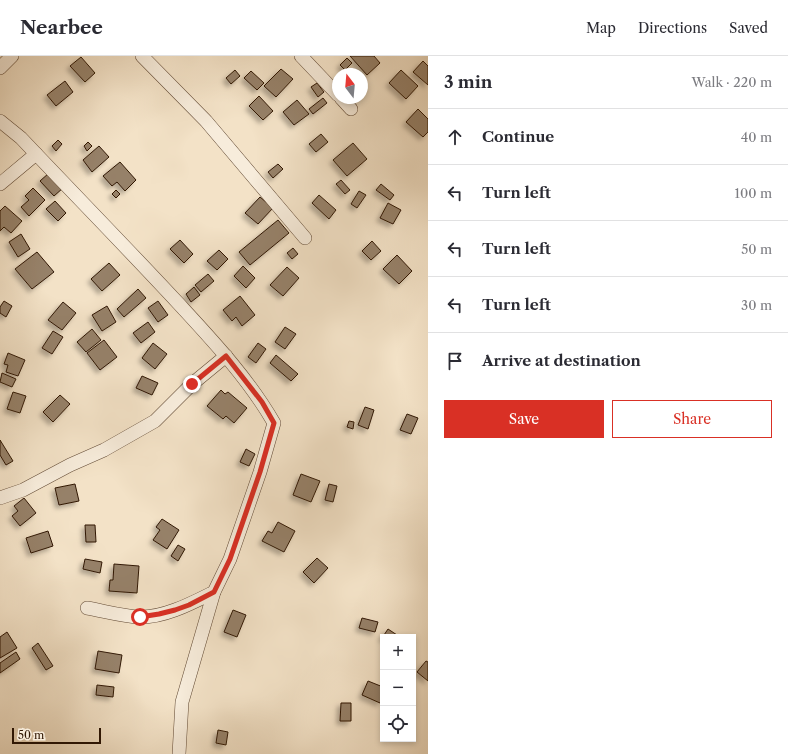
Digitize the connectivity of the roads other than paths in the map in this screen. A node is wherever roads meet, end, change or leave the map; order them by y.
1 (12, 56) edge
2 (142, 56) edge
3 (301, 56) edge
4 (0, 68) edge
5 (332, 89) edge
6 (346, 104) edge
7 (351, 109) dead end
8 (0, 121) edge
9 (36, 154) junction
10 (0, 184) edge
11 (305, 238) dead end
12 (226, 356) junction
13 (0, 498) edge
14 (214, 592) junction
15 (87, 608) dead end
16 (179, 754) edge

1 - 4 street
2 - 11 street
3 - 5 street
6 - 7 street
8 - 9 street
9 - 10 street
9 - 12 street
12 - 13 street
12 - 14 street
14 - 15 street
14 - 16 street

